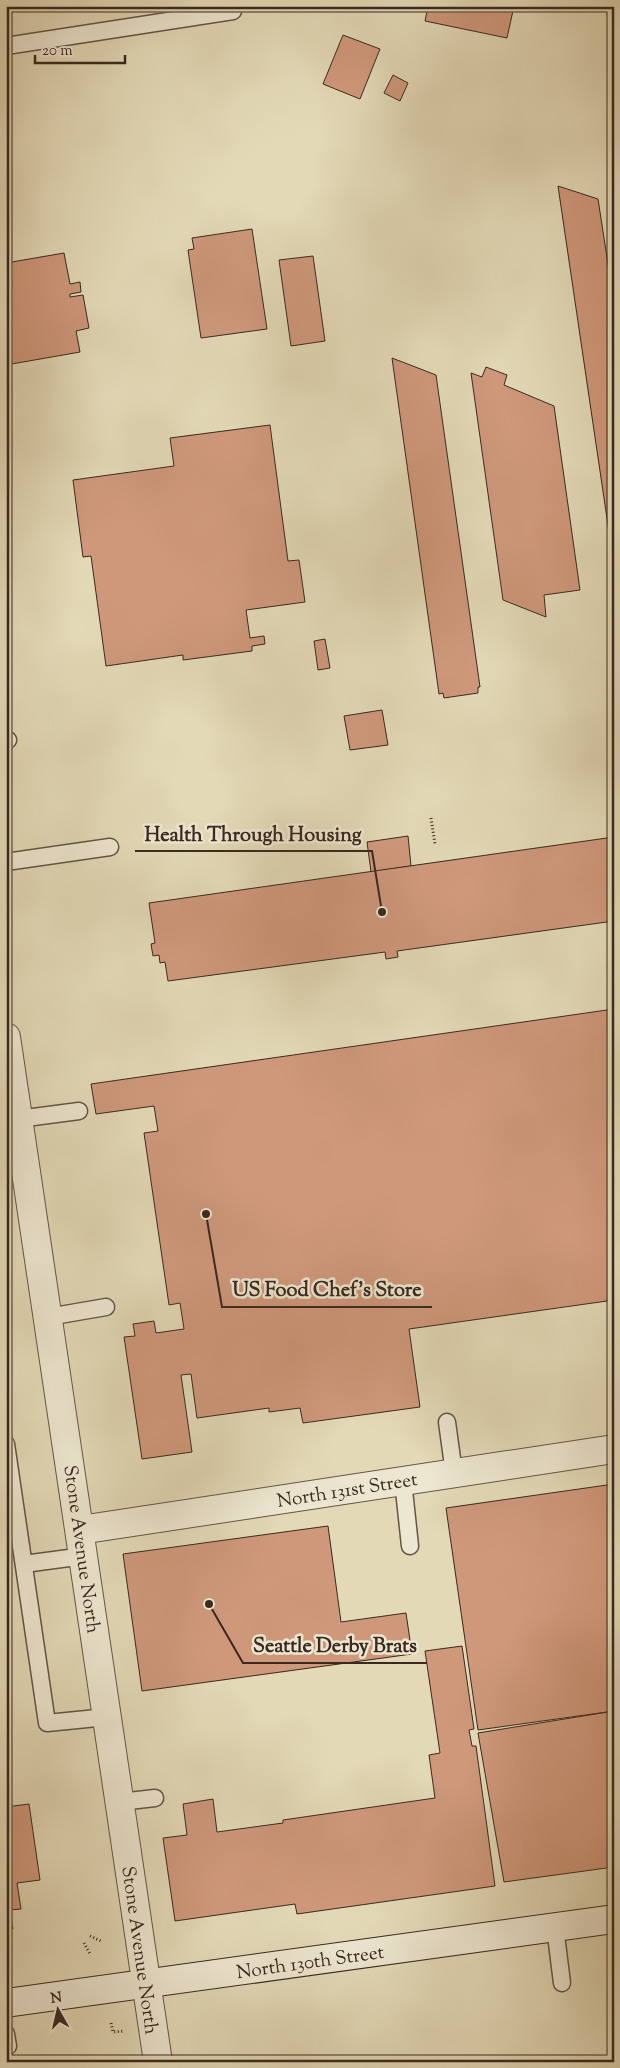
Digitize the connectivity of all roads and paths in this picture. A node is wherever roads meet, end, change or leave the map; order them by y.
1 (232, 6) edge
2 (6, 46) edge
3 (431, 818) dead end
4 (435, 844) dead end
5 (110, 847) dead end
6 (6, 862) edge
7 (6, 1038) edge
8 (79, 1111) dead end
9 (18, 1119) junction
10 (106, 1307) dead end
11 (48, 1317) junction
12 (447, 1422) dead end
13 (6, 1444) edge
14 (614, 1449) edge
15 (454, 1473) junction
16 (403, 1481) junction
17 (82, 1543) junction
18 (410, 1546) dead end
19 (24, 1564) junction
20 (107, 1717) junction
21 (155, 1798) dead end
22 (120, 1802) junction
23 (614, 1919) edge
24 (555, 1927) junction
25 (90, 1936) dead end
26 (101, 1941) dead end
27 (84, 1943) dead end
28 (90, 1954) dead end
29 (562, 1983) dead end
30 (146, 1984) junction
31 (6, 2003) edge
32 (111, 2023) dead end
33 (125, 2031) dead end
34 (158, 2062) edge

1 - 2 lane
3 - 4 path
5 - 6 lane
7 - 9 street, Stone Avenue North
8 - 9 lane
9 - 11 street, Stone Avenue North
10 - 11 lane
11 - 17 street, Stone Avenue North
12 - 15 lane
13 - 19 lane
14 - 15 street, North 131st Street
15 - 16 street, North 131st Street
16 - 17 street, North 131st Street
16 - 18 lane
17 - 19 lane
17 - 20 street, Stone Avenue North
19 - 20 lane
20 - 22 street, Stone Avenue North
21 - 22 lane
22 - 30 street, Stone Avenue North
23 - 24 street, North 130th Street
24 - 29 lane
24 - 30 street, North 130th Street
25 - 26 path
27 - 28 path
30 - 31 street, North 130th Street
30 - 34 street, Stone Avenue North
32 - 33 path

